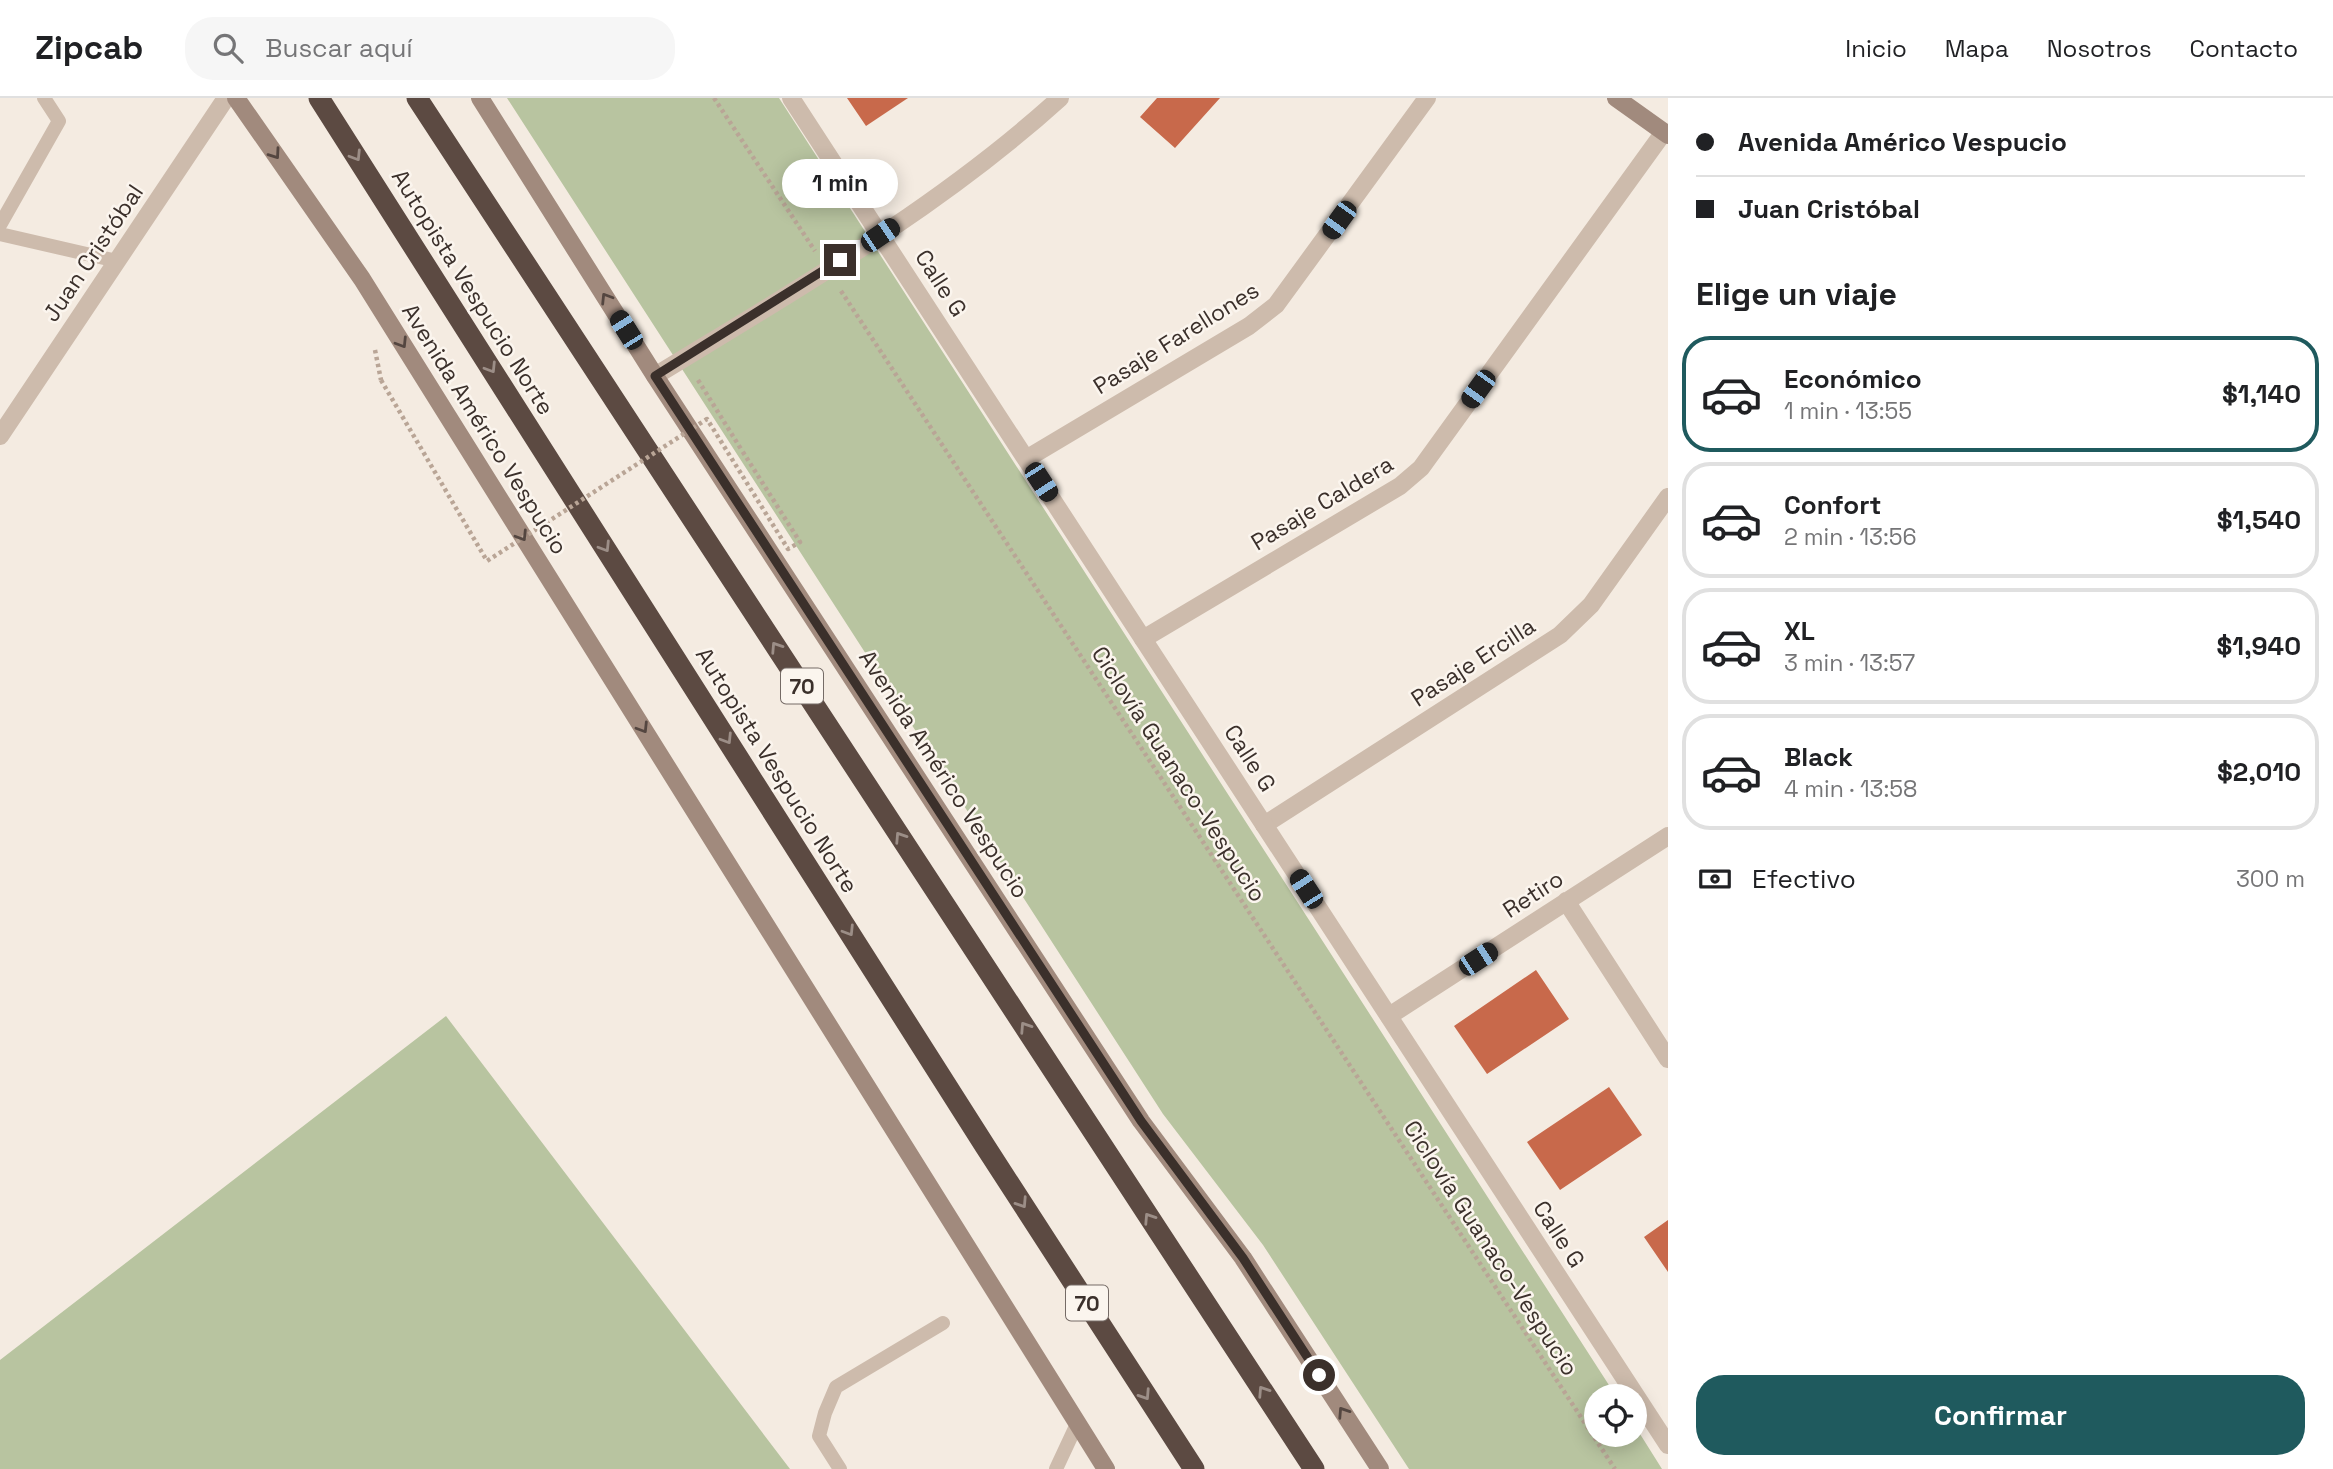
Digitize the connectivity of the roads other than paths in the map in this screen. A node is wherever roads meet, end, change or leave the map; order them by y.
1 (44, 98) edge
2 (226, 98) edge
3 (236, 98) edge
4 (319, 98) edge
5 (417, 98) edge
6 (480, 98) edge
7 (791, 98) edge
8 (1060, 98) edge
9 (1427, 98) edge
10 (1616, 98) edge
11 (1666, 133) edge
12 (0, 226) edge
13 (0, 234) edge
14 (880, 235) junction
15 (117, 261) junction
16 (655, 376) junction
17 (0, 436) edge
18 (1026, 459) junction
19 (1668, 497) edge
20 (1143, 639) junction
21 (1264, 825) junction
22 (1668, 836) edge
23 (1566, 901) junction
24 (1389, 1016) junction
25 (1668, 1059) edge
26 (943, 1323) dead end
27 (1077, 1424) junction
28 (1668, 1445) edge
29 (1191, 1466) edge
30 (840, 1469) edge
31 (1056, 1469) edge
32 (1106, 1469) edge
33 (1314, 1469) edge
34 (1380, 1469) edge

1 - 12 lane
2 - 15 street, Juan Cristóbal
3 -> 27 main road, Avenida Américo Vespucio
4 -> 29 highway, Autopista Vespucio Norte / 70
33 -> 5 highway, 70
16 -> 6 main road, Avenida Américo Vespucio
7 - 14 street, Calle G
8 - 14 street
9 - 18 street, Pasaje Farellones
10 - 11 main road
11 - 20 street, Pasaje Caldera
13 - 15 lane
14 - 16 street
14 - 18 street, Calle G
15 - 17 street, Juan Cristóbal
34 -> 16 main road, Avenida Américo Vespucio
18 - 20 street, Calle G
19 - 21 street, Pasaje Ercilla
20 - 21 street, Calle G
21 - 24 street, Calle G
22 - 23 street, Retiro
23 - 24 street, Retiro
23 - 25 street
24 - 28 street, Calle G
26 - 30 lane
27 - 31 lane
27 - 32 main road, Avenida Américo Vespucio

